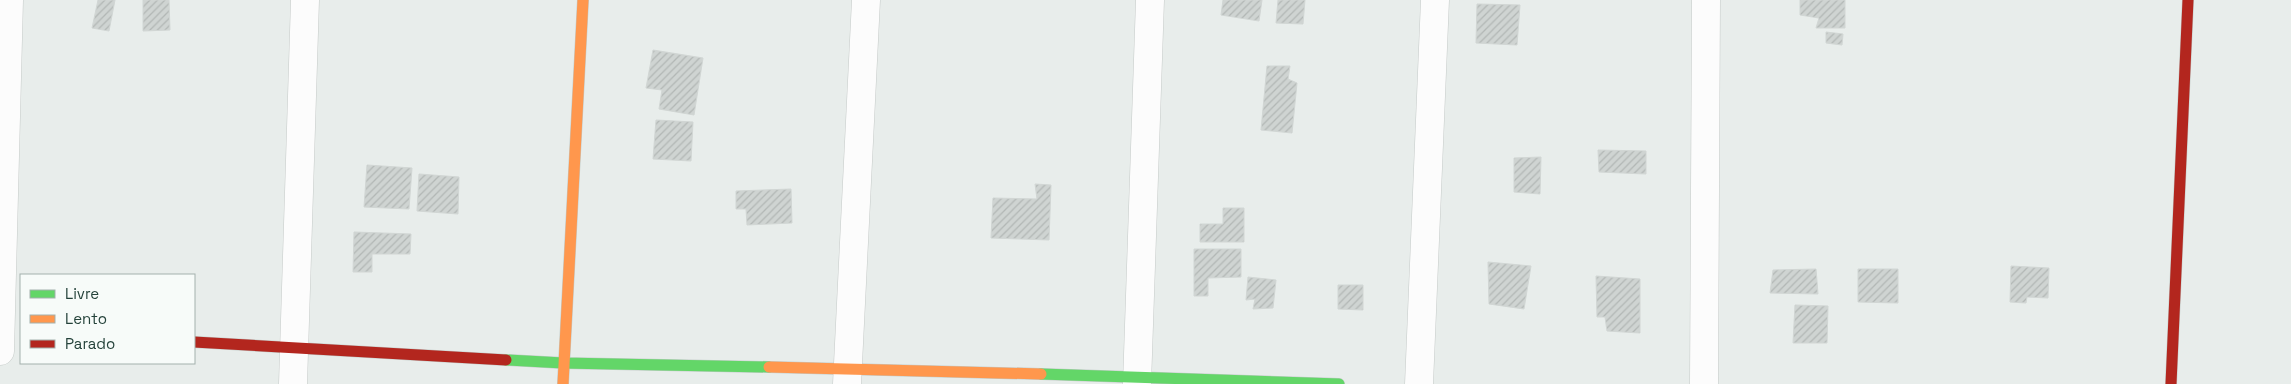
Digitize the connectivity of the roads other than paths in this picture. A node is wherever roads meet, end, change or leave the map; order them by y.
1 (9, 0) edge
2 (305, 0) edge
3 (582, 0) edge
4 (866, 0) edge
5 (1150, 0) edge
6 (1435, 0) edge
7 (1706, 0) edge
8 (2188, 0) edge
9 (0, 334) edge
10 (20, 335) edge
11 (195, 342) edge
12 (293, 347) junction
13 (0, 351) edge
14 (563, 363) junction
15 (847, 376) edge
16 (1137, 381) edge
17 (292, 384) edge
18 (563, 384) edge
19 (1339, 384) edge
20 (1419, 384) edge
21 (1704, 384) edge
22 (2171, 384) edge

1 - 9 street
2 - 12 street
3 - 14 street
4 - 15 street
5 - 16 street
6 - 20 street
7 - 21 street
8 - 22 street
9 - 10 street
9 - 13 street
11 - 12 street
12 - 14 street
12 - 17 street
14 - 15 street
14 - 18 street
15 - 16 street
16 - 19 street

